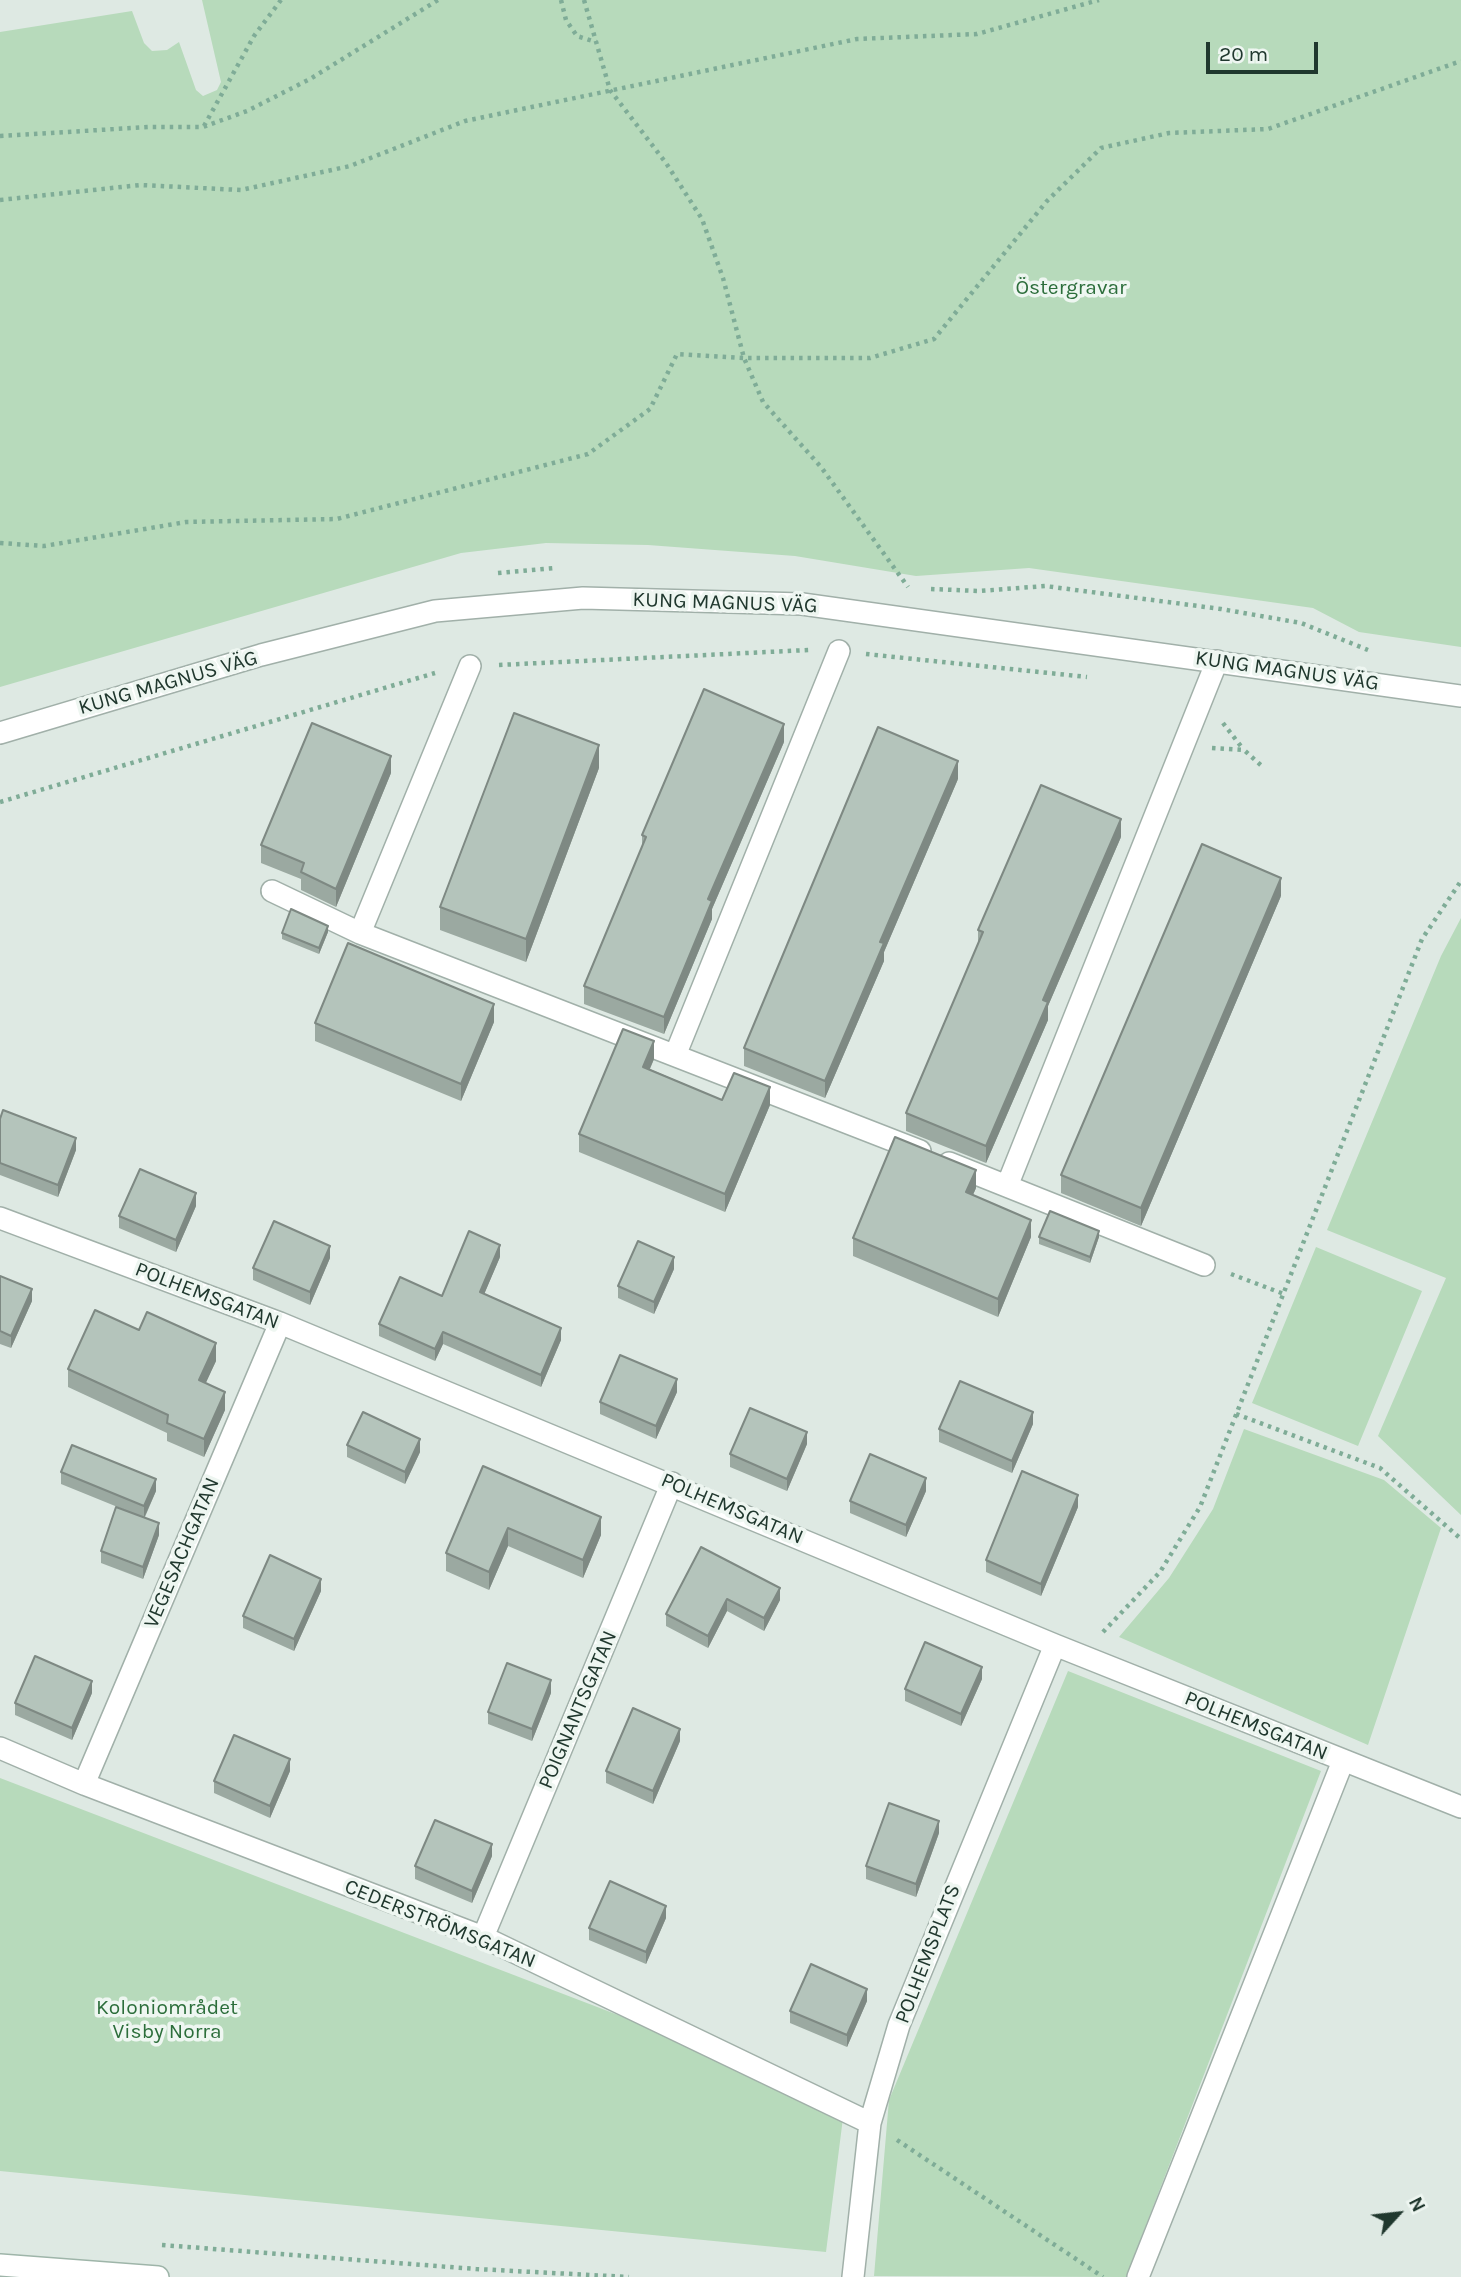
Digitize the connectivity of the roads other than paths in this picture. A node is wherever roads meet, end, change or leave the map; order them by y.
1 (839, 651) road end
2 (1217, 661) junction
3 (470, 666) road end
4 (1461, 696) edge
5 (0, 733) edge
6 (272, 891) dead end
7 (360, 933) junction
8 (676, 1054) junction
9 (1007, 1186) junction
10 (0, 1219) edge
11 (1204, 1265) dead end
12 (281, 1323) junction
13 (672, 1483) junction
14 (1055, 1645) junction
15 (0, 1748) edge
16 (1343, 1761) junction
17 (84, 1784) junction
18 (1461, 1807) edge
19 (483, 1937) junction
20 (870, 2123) junction
21 (0, 2265) edge
22 (158, 2277) edge
23 (853, 2277) edge
24 (1138, 2277) edge

1 - 8 street
2 - 4 street, KUNG MAGNUS VÄG
2 - 5 street, KUNG MAGNUS VÄG
2 - 9 street
3 - 7 street
6 - 7 street
7 - 8 street
8 - 9 street
9 - 11 street
10 - 12 street, POLHEMSGATAN
12 - 13 street, POLHEMSGATAN
12 - 17 street, VEGESACHGATAN
13 - 14 street, POLHEMSGATAN
13 - 19 street, POIGNANTSGATAN
14 - 16 street, POLHEMSGATAN
14 - 20 street, POLHEMSPLATS
15 - 17 street, CEDERSTRÖMSGATAN
16 - 18 street, POLHEMSGATAN
16 - 24 street
17 - 19 street, CEDERSTRÖMSGATAN
19 - 20 street, CEDERSTRÖMSGATAN
20 - 23 street, POLHEMSPLATS
21 - 22 street

